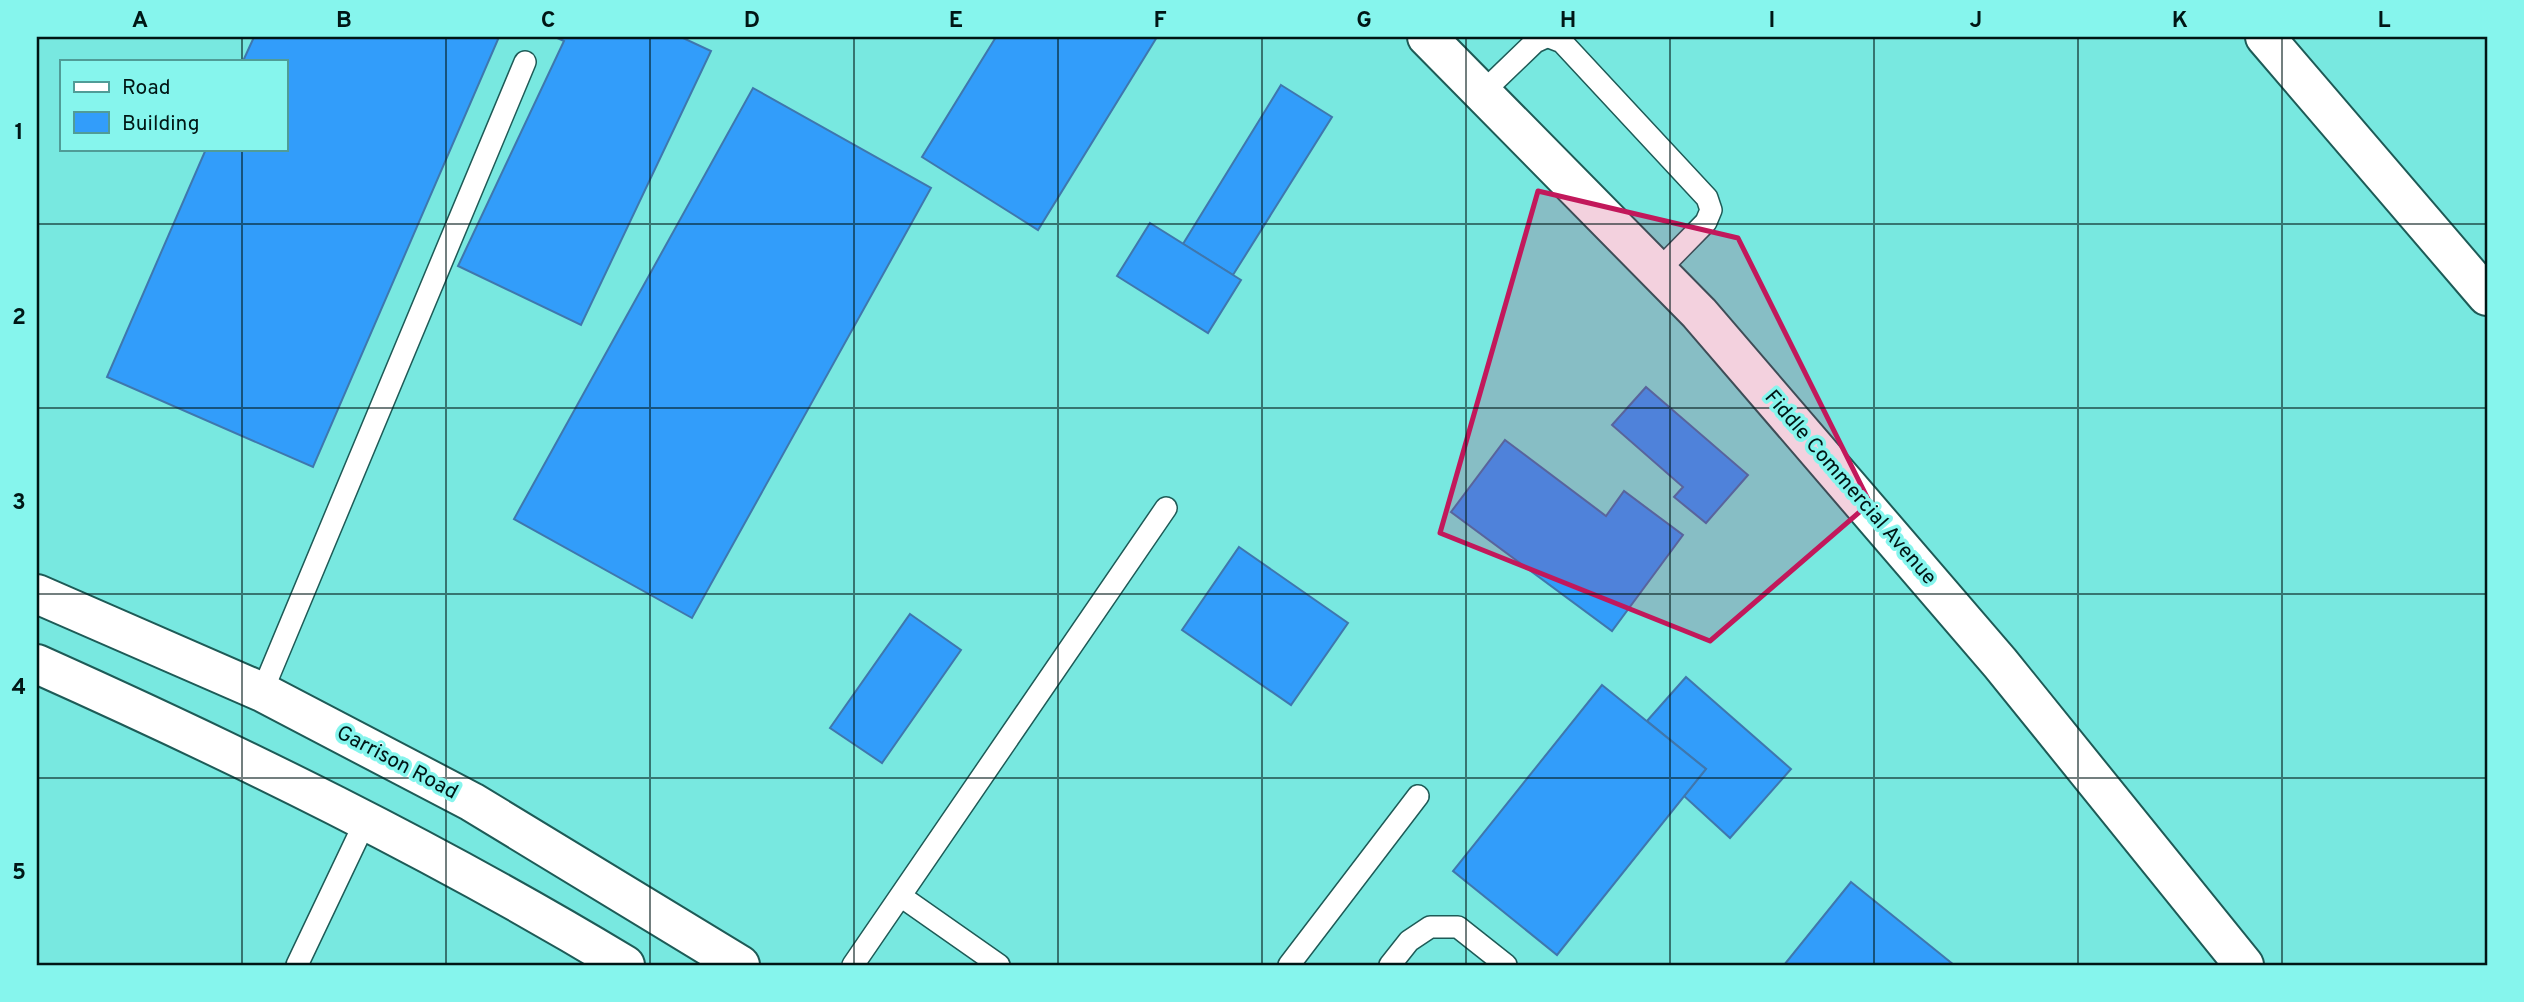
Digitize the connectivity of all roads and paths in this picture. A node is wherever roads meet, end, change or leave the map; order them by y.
1 (1427, 37) edge
2 (1548, 37) edge
3 (2266, 37) edge
4 (525, 62) dead end
5 (1482, 93) junction
6 (1658, 271) junction
7 (2487, 296) edge
8 (1166, 508) dead end
9 (37, 594) edge
10 (37, 665) edge
11 (262, 692) junction
12 (1418, 796) dead end
13 (366, 820) junction
14 (901, 897) junction
15 (298, 965) edge
16 (625, 965) edge
17 (740, 965) edge
18 (853, 965) edge
19 (999, 965) edge
20 (1289, 965) edge
21 (1390, 965) edge
22 (1506, 965) edge
23 (2244, 965) edge

1 - 5 street, Fiddle Commercial Avenue
2 - 5 lane
2 - 6 lane
3 - 7 street
4 - 11 lane
5 - 6 street, Fiddle Commercial Avenue
6 - 23 street, Fiddle Commercial Avenue
8 - 14 lane
9 - 11 street, Garrison Road
10 - 13 street
11 - 17 street, Garrison Road
12 - 20 lane
13 - 15 lane
13 - 16 street
14 - 18 lane
14 - 19 lane
21 - 22 lane

